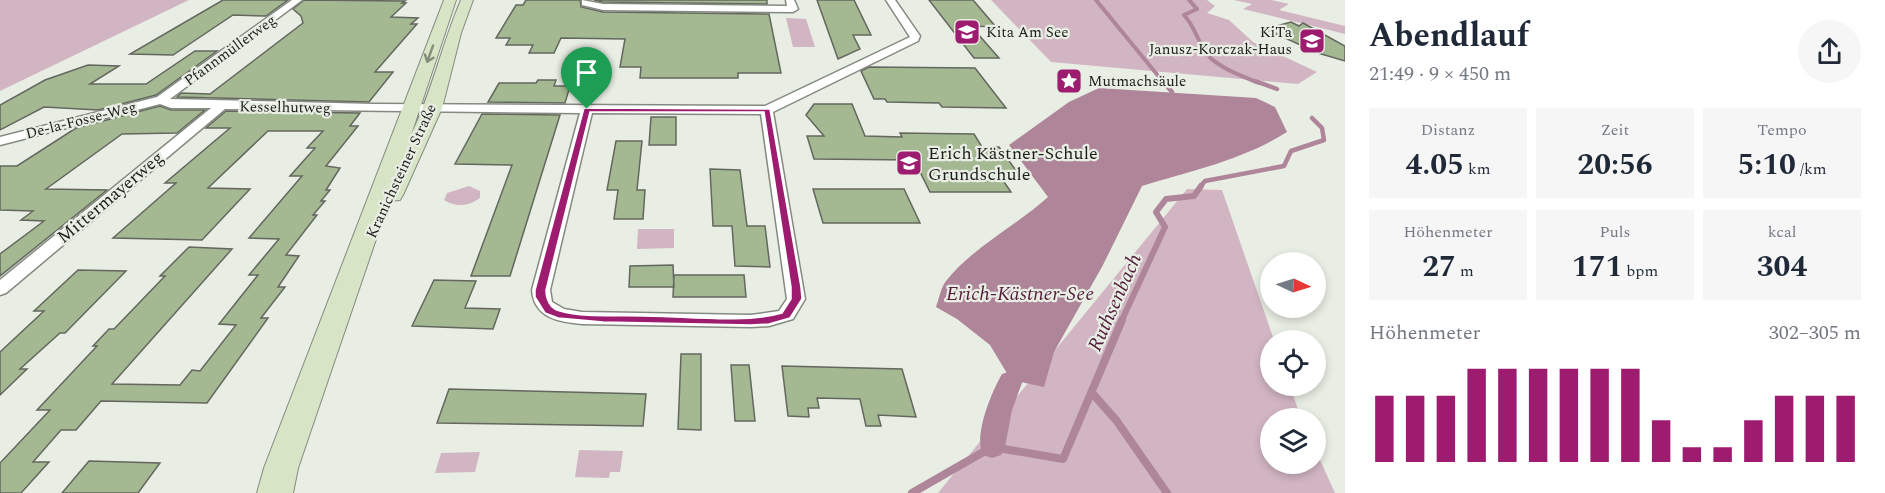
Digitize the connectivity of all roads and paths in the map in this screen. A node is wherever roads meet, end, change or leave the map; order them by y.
1 (298, 0) edge
2 (450, 0) edge
3 (467, 0) edge
4 (586, 0) edge
5 (790, 0) edge
6 (890, 0) edge
7 (161, 100) junction
8 (221, 106) junction
9 (433, 108) junction
10 (410, 109) junction
11 (587, 109) junction
12 (767, 110) junction
13 (0, 141) edge
14 (353, 272) junction
15 (0, 289) edge
16 (275, 493) edge

1 - 7 street, Pfannmüllerweg
2 -> 10 main road, Kranichsteiner Straße
3 - 9 main road, Kranichsteiner Straße
4 - 5 street
6 - 12 street
7 - 8 street, Kesselhutweg
7 - 13 street, De-la-Fosse-Weg
8 - 10 street, Kesselhutweg
8 - 15 street, Mittermayerweg
9 - 10 street, Kesselhutweg
9 - 11 street, Kesselhutweg
9 - 14 main road, Kranichsteiner Straße
10 - 14 main road, Kranichsteiner Straße
11 - 12 street, Kesselhutweg
11 - 12 street
14 - 16 main road, Kranichsteiner Straße

